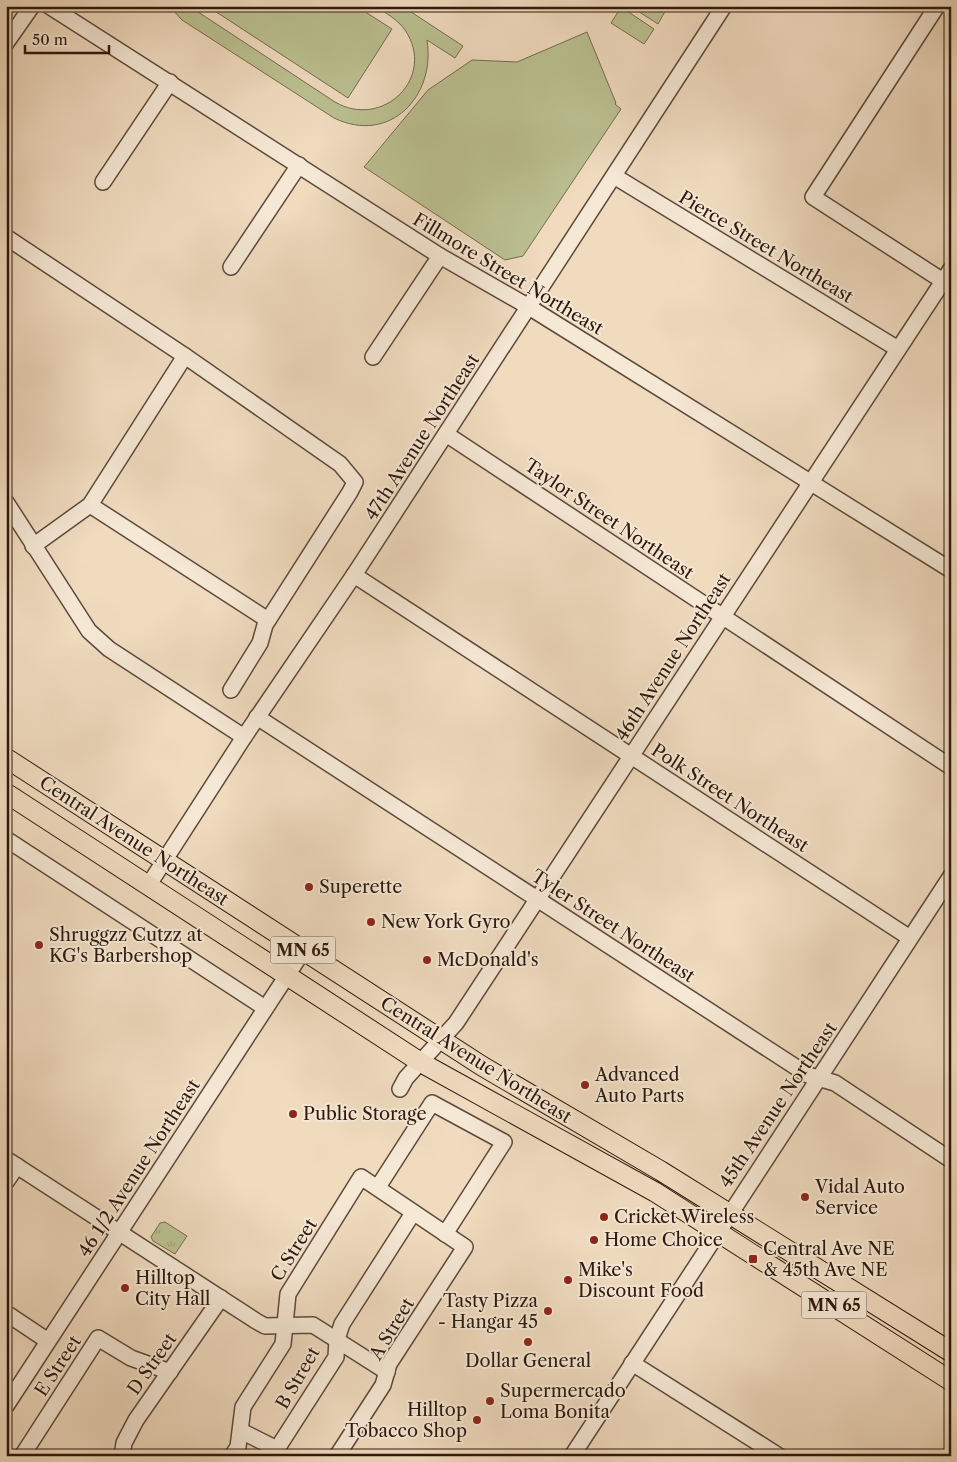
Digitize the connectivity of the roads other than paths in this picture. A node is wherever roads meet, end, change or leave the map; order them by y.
1 (32, 6) edge
2 (49, 6) edge
3 (724, 6) edge
4 (937, 6) edge
5 (6, 43) edge
6 (170, 82) junction
7 (299, 165) junction
8 (614, 176) junction
9 (103, 182) dead end
10 (6, 238) edge
11 (440, 256) junction
12 (231, 267) dead end
13 (947, 275) edge
14 (529, 307) junction
15 (898, 349) junction
16 (185, 356) junction
17 (373, 357) dead end
18 (446, 434) junction
19 (810, 483) junction
20 (6, 502) edge
21 (90, 505) junction
22 (33, 546) junction
23 (951, 570) edge
24 (354, 575) junction
25 (722, 617) junction
26 (268, 620) junction
27 (231, 690) dead end
28 (257, 717) junction
29 (244, 737) junction
30 (631, 756) junction
31 (6, 758) edge
32 (951, 767) edge
33 (6, 793) edge
34 (6, 840) edge
35 (164, 860) junction
36 (951, 876) edge
37 (148, 886) junction
38 (537, 899) junction
39 (910, 938) junction
40 (303, 951) junction
41 (287, 976) junction
42 (265, 1008) junction
43 (441, 1040) junction
44 (420, 1062) junction
45 (820, 1078) junction
46 (400, 1088) dead end
47 (951, 1160) edge
48 (12, 1162) edge
49 (6, 1182) edge
50 (378, 1188) junction
51 (414, 1213) junction
52 (728, 1214) junction
53 (717, 1230) junction
54 (120, 1233) junction
55 (445, 1234) junction
56 (221, 1298) junction
57 (6, 1313) edge
58 (285, 1325) junction
59 (336, 1339) junction
60 (48, 1341) junction
61 (951, 1352) edge
62 (632, 1363) junction
63 (170, 1372) junction
64 (386, 1372) junction
65 (951, 1380) edge
66 (6, 1406) edge
67 (241, 1431) junction
68 (22, 1456) edge
69 (122, 1456) edge
70 (232, 1456) edge
71 (336, 1456) edge
72 (572, 1456) edge
73 (779, 1456) edge

1 - 5 street
2 - 6 street, Fillmore Street Northeast
3 - 8 street, 47th Avenue Northeast
4 - 13 street
6 - 7 street, Fillmore Street Northeast
6 - 9 street
7 - 11 street, Fillmore Street Northeast
7 - 12 street
8 - 14 street, 47th Avenue Northeast
8 - 15 street, Pierce Street Northeast
10 - 16 street
11 - 14 street, Fillmore Street Northeast
11 - 17 street
13 - 15 street, 46th Avenue Northeast
14 - 18 street, 47th Avenue Northeast
14 - 19 street, Fillmore Street Northeast
15 - 19 street, 46th Avenue Northeast
16 - 21 street
16 - 26 street
18 - 24 street, 47th Avenue Northeast
18 - 25 street, Taylor Street Northeast
19 - 23 street, Fillmore Street Northeast
19 - 25 street, 46th Avenue Northeast
20 - 22 street
21 - 22 street
21 - 26 street
22 - 29 street
24 - 28 street, 47th Avenue Northeast
24 - 30 street, Polk Street Northeast
25 - 30 street, 46th Avenue Northeast
25 - 32 street, Taylor Street Northeast
26 - 27 street
28 - 29 street, 47th Avenue Northeast
28 - 38 street, Tyler Street Northeast
29 - 35 street, 47th Avenue Northeast
30 - 38 street, 46th Avenue Northeast
30 - 39 street, Polk Street Northeast
31 - 35 main road, Central Avenue Northeast / MN 65
33 - 37 main road, Central Avenue Northeast / MN 65
34 - 42 street
35 - 37 street, 47th Avenue Northeast
35 - 40 main road, Central Avenue Northeast / MN 65
36 - 39 street, 45th Avenue Northeast
37 - 41 main road, Central Avenue Northeast / MN 65
38 - 43 street, 46th Avenue Northeast
38 - 45 street, Tyler Street Northeast
39 - 45 street, 45th Avenue Northeast
40 - 41 street, 46 1/2 Avenue Northeast
40 - 43 main road, Central Avenue Northeast / MN 65
41 - 42 street, 46 1/2 Avenue Northeast
41 - 44 main road, Central Avenue Northeast / MN 65
42 - 54 street, 46 1/2 Avenue Northeast
43 - 44 street, 46th Avenue Northeast
43 - 52 main road, Central Avenue Northeast / MN 65
44 - 46 street, 46th Avenue Northeast
44 - 53 main road, Central Avenue Northeast / MN 65
45 - 47 street, Tyler Street Northeast
45 - 52 street, 45th Avenue Northeast
48 - 49 street
48 - 54 street
50 - 51 street
50 - 55 street
50 - 58 street, C Street
51 - 55 street
51 - 59 street, B Street
52 - 53 street, 45th Avenue Northeast
52 - 61 main road, Central Avenue Northeast / MN 65
53 - 62 street, 45th Avenue Northeast
53 - 65 main road, Central Avenue Northeast / MN 65
54 - 56 street
54 - 60 street, 46 1/2 Avenue Northeast
55 - 64 street, A Street
56 - 58 street
56 - 63 street, D Street
57 - 60 street
58 - 59 street
58 - 67 street, C Street
59 - 64 street
59 - 67 street, B Street
60 - 66 street, 46 1/2 Avenue Northeast
62 - 72 street, 45th Avenue Northeast
62 - 73 street
63 - 68 street, E Street
63 - 69 street, D Street
64 - 71 street, A Street
67 - 70 street, C Street

